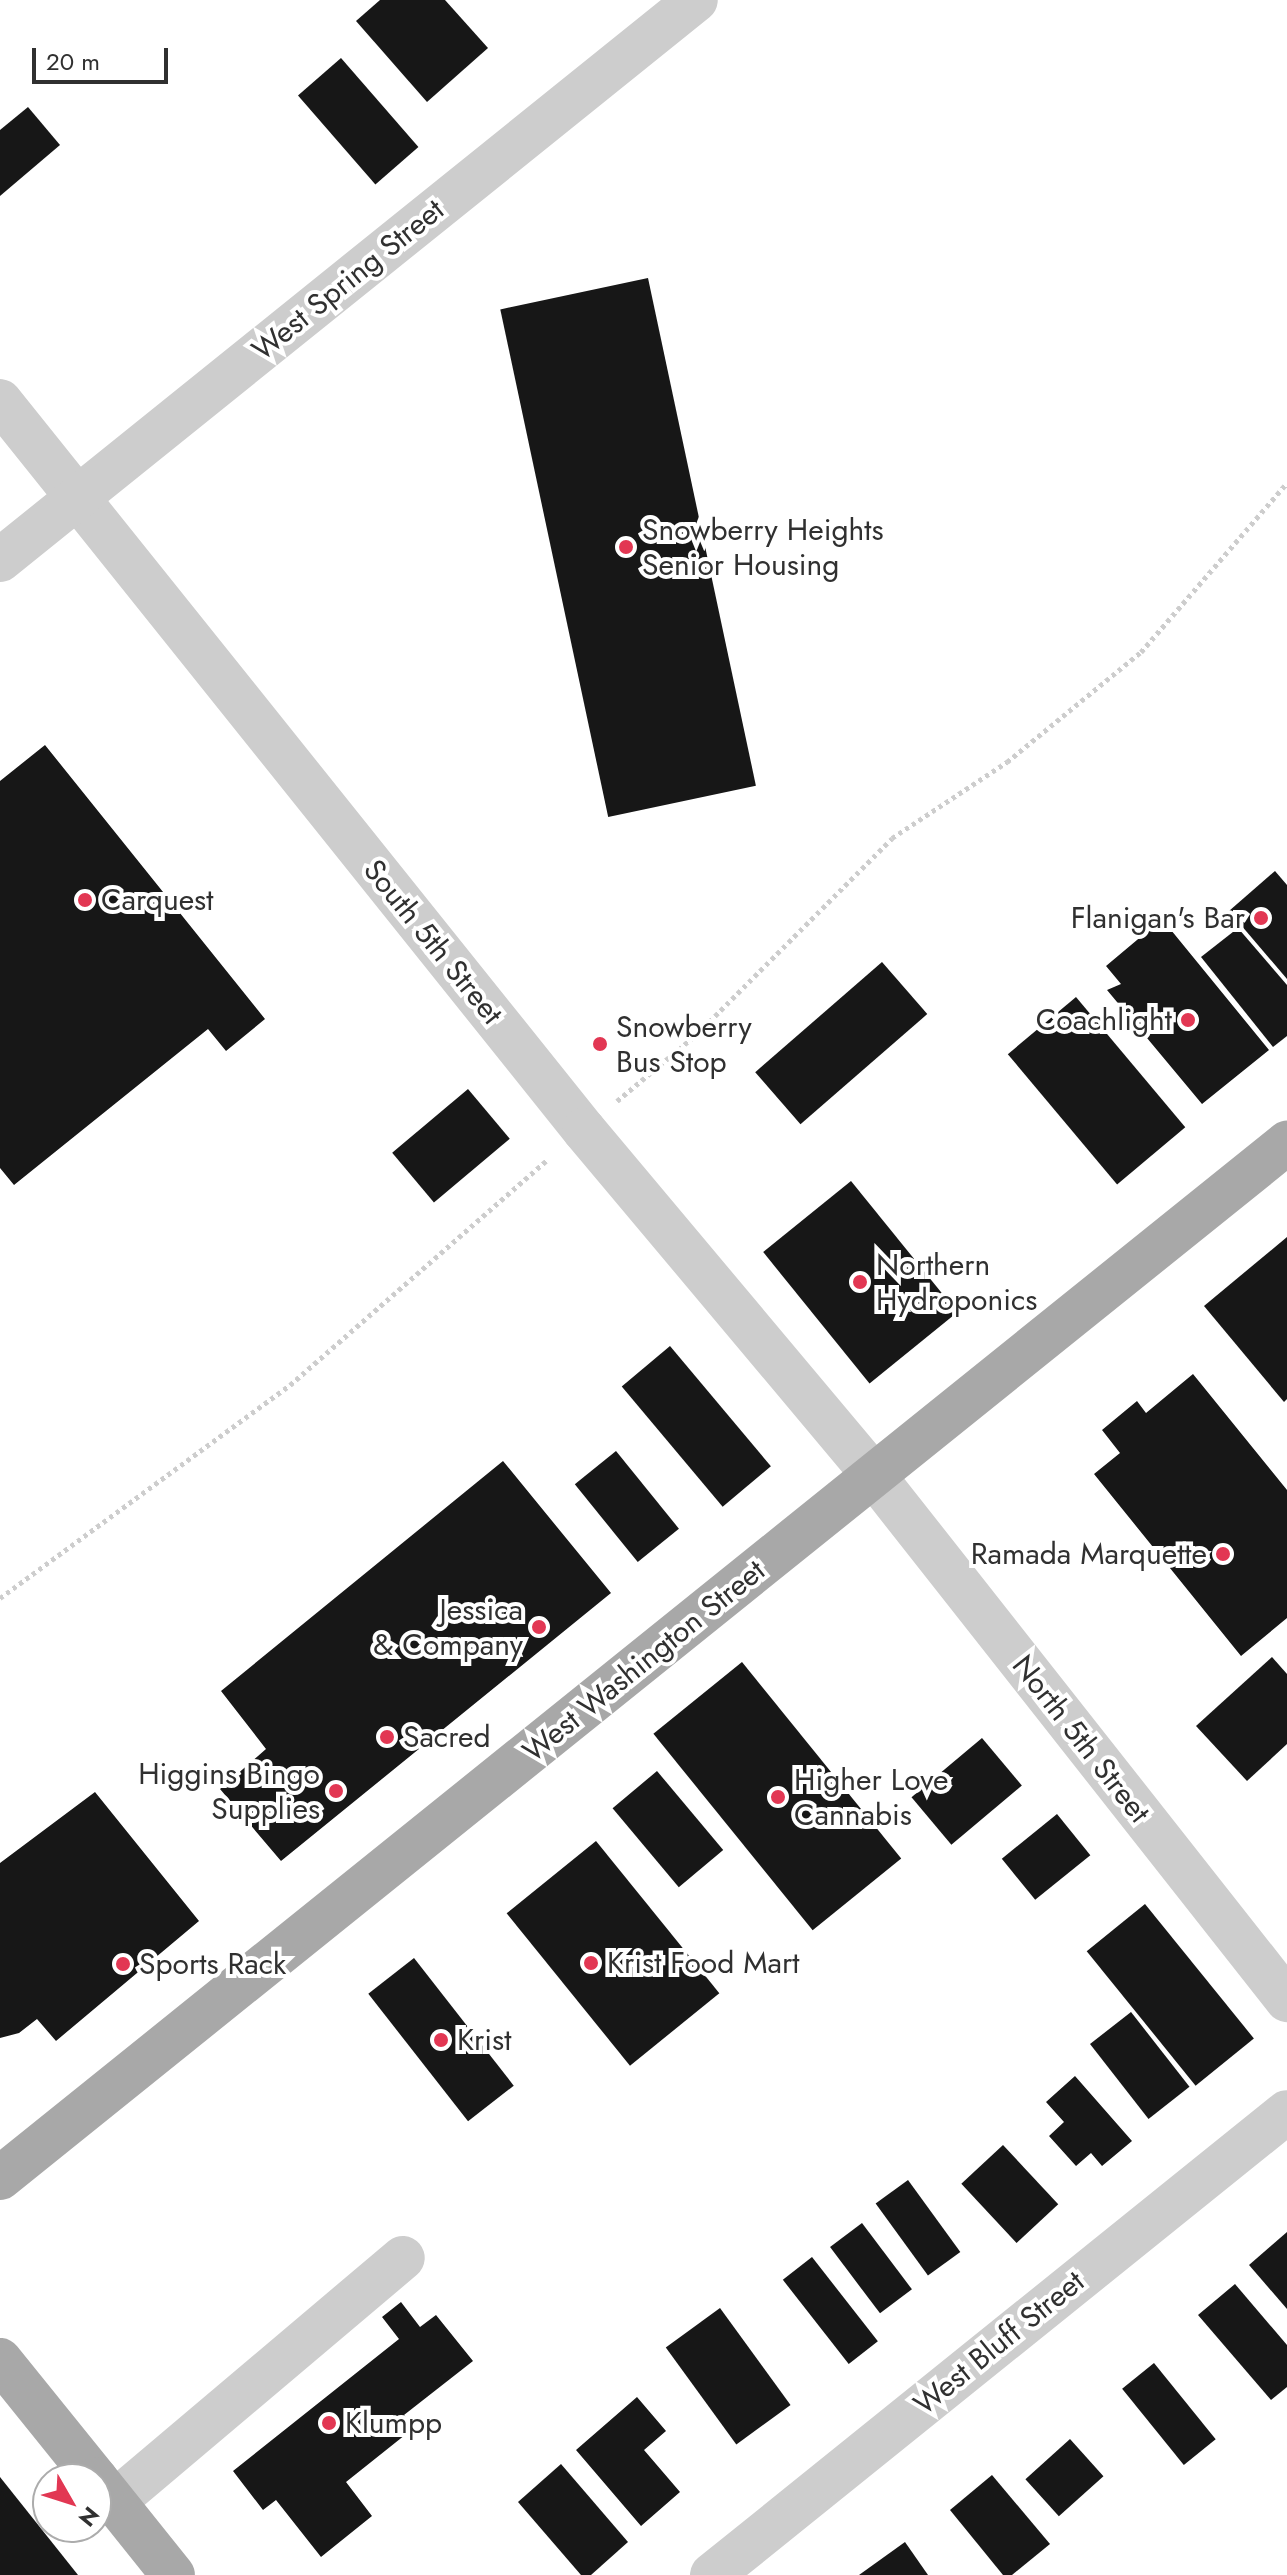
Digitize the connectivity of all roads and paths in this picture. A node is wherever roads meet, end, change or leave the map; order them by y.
1 (696, 0) edge
2 (0, 401) edge
3 (1287, 483) edge
4 (77, 498) junction
5 (0, 560) edge
6 (584, 1130) junction
7 (1287, 1143) edge
8 (875, 1477) junction
9 (0, 1598) edge
10 (1287, 2000) edge
11 (1287, 2112) edge
12 (0, 2178) edge
13 (403, 2258) dead end
14 (0, 2360) edge
15 (83, 2463) edge
16 (112, 2479) edge
17 (112, 2499) edge
18 (173, 2575) edge
19 (712, 2575) edge

1 - 4 street, West Spring Street
2 - 4 street, South 5th Street
3 - 6 path
4 - 5 street, West Spring Street
4 - 6 street, South 5th Street
6 - 8 street, South 5th Street
6 - 9 path
7 - 8 main road, West Washington Street
8 - 10 street, North 5th Street
8 - 12 main road, West Washington Street
11 - 19 street, West Bluff Street
13 - 16 street
14 - 15 main road
17 - 18 main road

